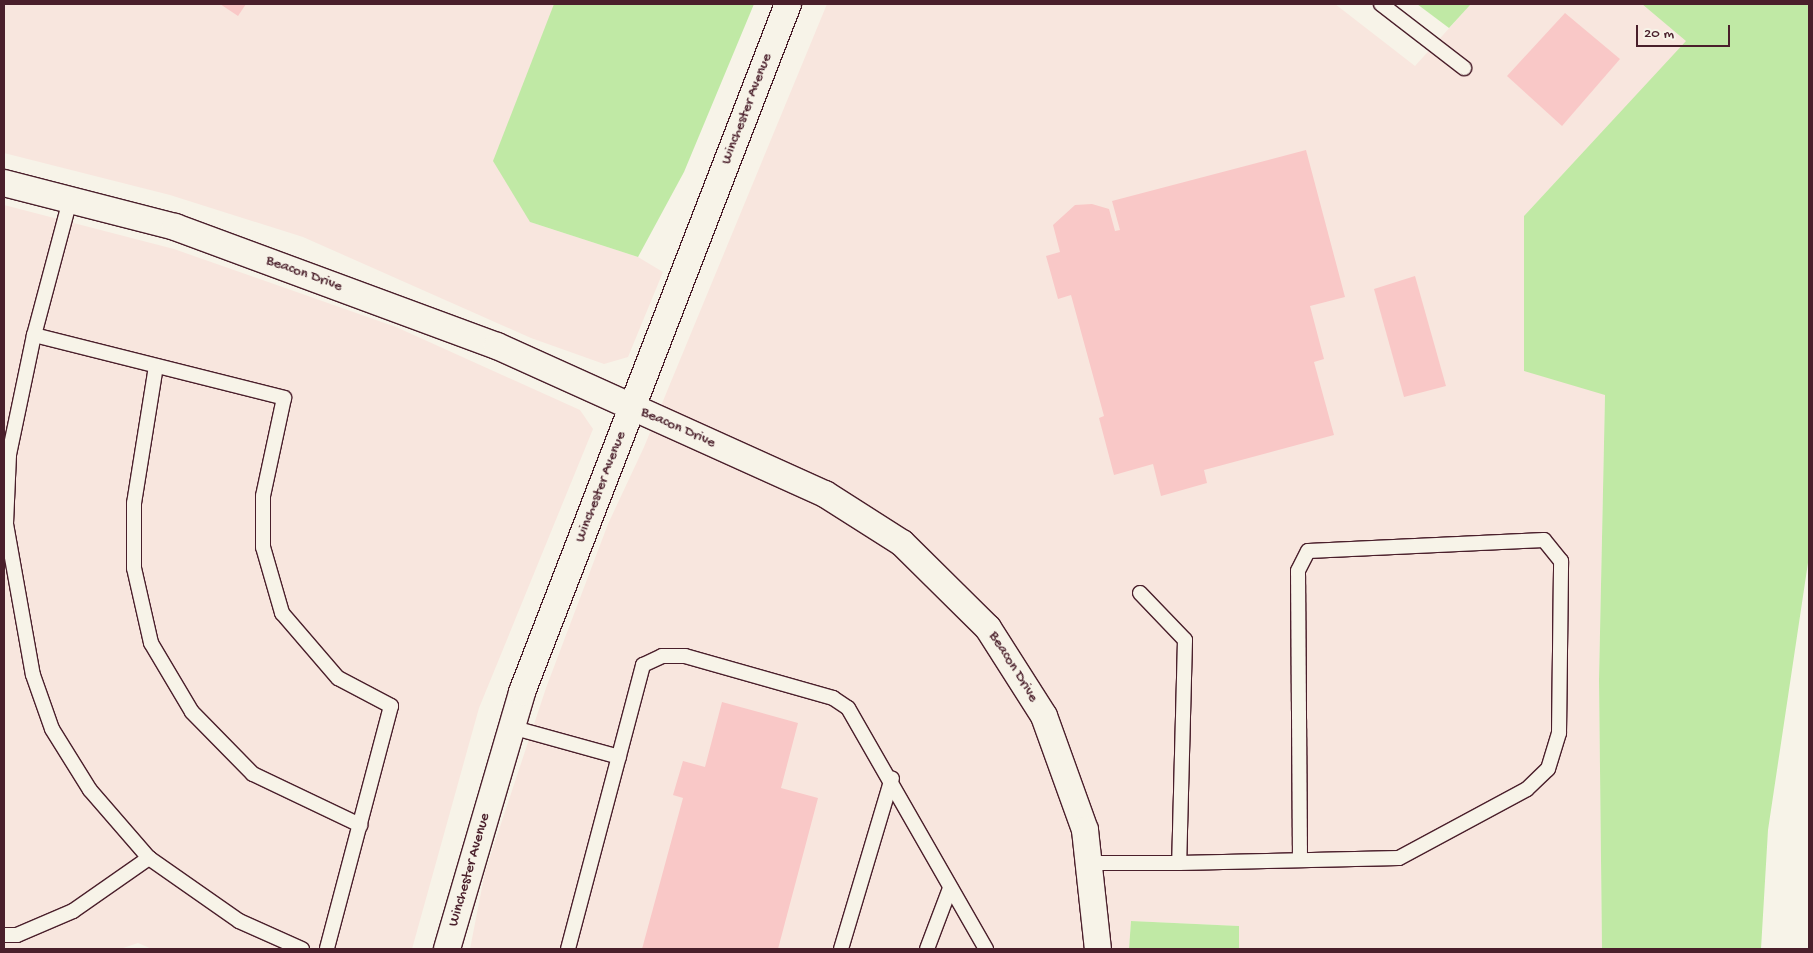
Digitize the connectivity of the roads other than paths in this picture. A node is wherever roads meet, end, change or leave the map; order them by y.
1 (788, 4) edge
2 (1381, 4) edge
3 (1464, 68) dead end
4 (4, 183) edge
5 (70, 200) junction
6 (34, 335) junction
7 (156, 366) junction
8 (632, 407) junction
9 (1140, 593) dead end
10 (511, 727) junction
11 (619, 757) junction
12 (892, 778) junction
13 (360, 825) junction
14 (149, 858) junction
15 (1300, 860) junction
16 (1088, 863) junction
17 (1179, 863) junction
18 (950, 888) junction
19 (4, 935) edge
20 (302, 949) edge
21 (327, 949) edge
22 (447, 949) edge
23 (568, 949) edge
24 (841, 949) edge
25 (927, 949) edge
26 (986, 949) edge
27 (1098, 949) edge

1 - 8 street, Winchester Avenue
2 - 3 lane
4 - 5 street, Beacon Drive
5 - 6 lane
5 - 8 street, Beacon Drive
6 - 7 lane
6 - 14 lane
7 - 13 lane
7 - 13 lane
8 - 10 street, Winchester Avenue
8 - 16 street, Beacon Drive
9 - 17 lane
10 - 11 lane
10 - 22 street, Winchester Avenue
11 - 12 lane
11 - 23 lane
12 - 18 lane
12 - 24 lane
13 - 21 lane
14 - 19 lane
14 - 20 lane
15 - 15 lane
15 - 17 lane
16 - 17 lane
16 - 27 street, Beacon Drive
18 - 25 lane
18 - 26 lane

